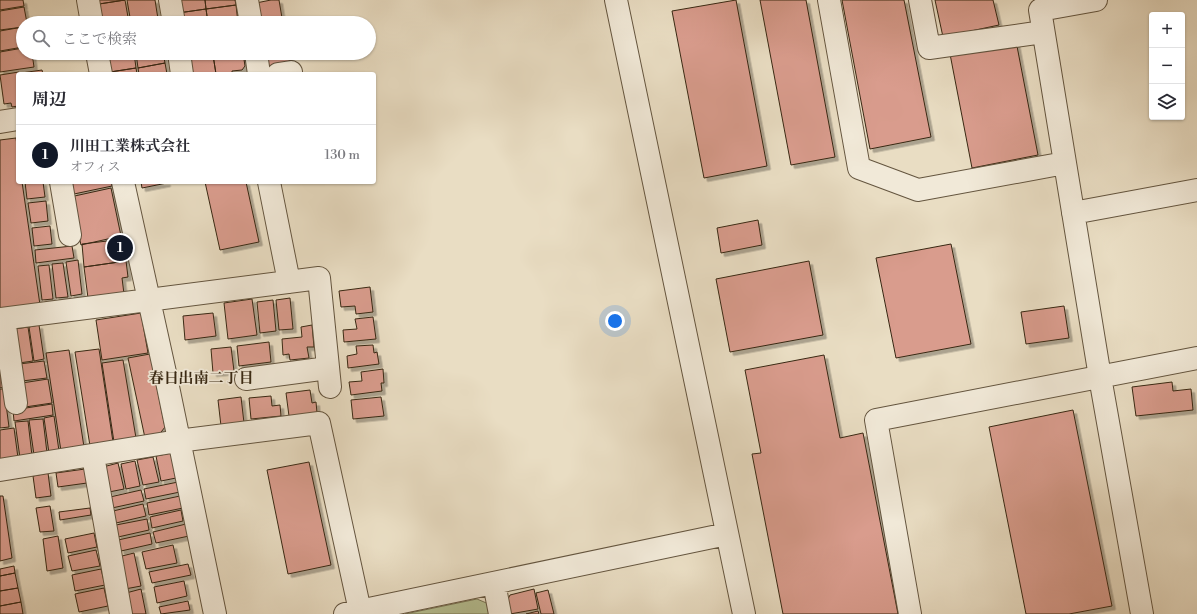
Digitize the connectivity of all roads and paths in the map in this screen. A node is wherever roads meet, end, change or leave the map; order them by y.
1 (88, 0) edge
2 (170, 0) edge
3 (247, 0) edge
4 (616, 0) edge
5 (829, 0) edge
6 (920, 0) edge
7 (1096, 0) edge
8 (1038, 5) edge
9 (91, 16) edge
10 (173, 16) edge
11 (250, 16) edge
12 (1043, 32) junction
13 (98, 60) edge
14 (180, 60) edge
15 (257, 60) edge
16 (100, 72) edge
17 (182, 72) edge
18 (259, 72) edge
19 (16, 119) edge
20 (0, 122) edge
21 (1065, 163) junction
22 (61, 184) edge
23 (123, 184) edge
24 (269, 184) edge
25 (1197, 190) edge
26 (1073, 213) junction
27 (70, 235) dead end
28 (289, 282) junction
29 (150, 299) junction
30 (2, 319) edge
31 (1197, 358) edge
32 (1100, 377) junction
33 (246, 379) dead end
34 (16, 403) dead end
35 (178, 441) junction
36 (93, 456) junction
37 (0, 470) edge
38 (727, 534) junction
39 (494, 583) junction
40 (366, 611) edge
41 (121, 614) edge
42 (215, 614) edge
43 (500, 614) edge
44 (744, 614) edge
45 (910, 614) edge
46 (1142, 614) edge

1 - 9 street
2 - 10 street
3 - 11 street
4 - 38 street
5 - 21 street
6 - 12 street
7 - 8 street
8 - 12 street
12 - 21 street
13 - 16 street
14 - 17 street
15 - 18 street
19 - 20 street
21 - 26 street
22 - 27 street
23 - 29 street
24 - 28 street
25 - 26 street
26 - 32 street
28 - 29 street
28 - 33 street
29 - 30 street
29 - 35 street
30 - 34 street
31 - 32 street
32 - 45 street
32 - 46 street
35 - 36 street
35 - 40 street
35 - 42 street
36 - 37 street
36 - 41 street
38 - 39 street
38 - 44 street
39 - 40 street
39 - 43 street

